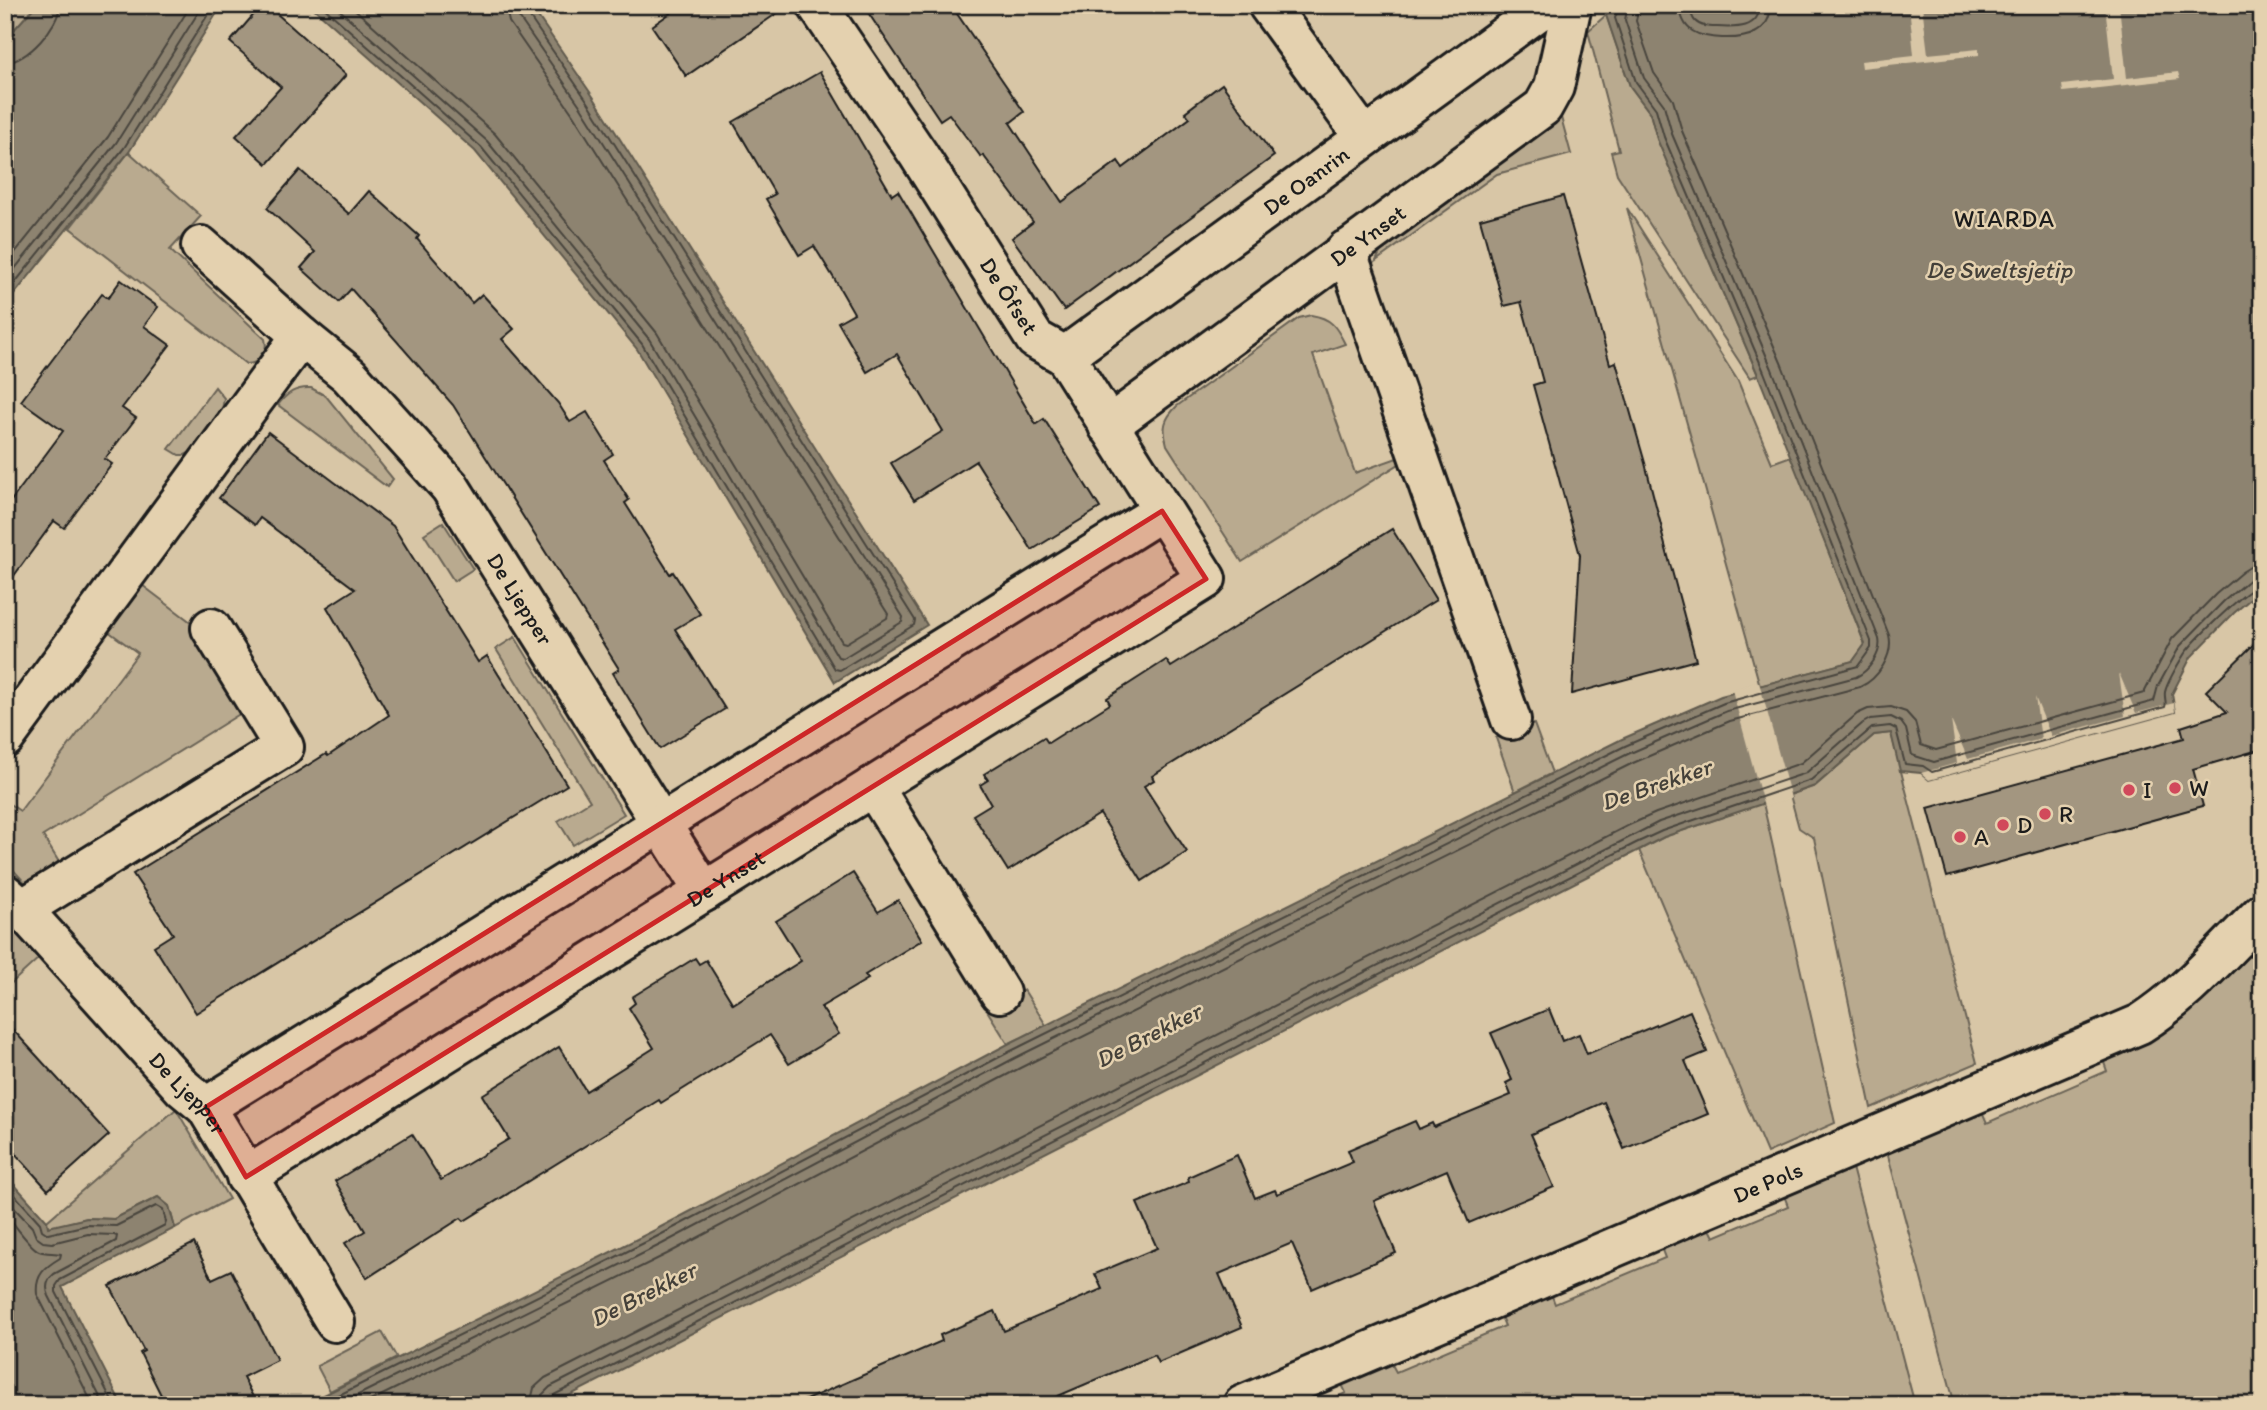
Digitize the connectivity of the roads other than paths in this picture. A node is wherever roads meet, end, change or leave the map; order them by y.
1 (817, 5) edge
2 (1268, 5) edge
3 (1547, 5) edge
4 (1572, 5) edge
5 (1364, 137) junction
6 (201, 246) dead end
7 (1346, 250) junction
8 (301, 336) junction
9 (1065, 356) junction
10 (1108, 426) junction
11 (1162, 511) junction
12 (1206, 579) joint
13 (211, 628) dead end
14 (1511, 720) dead end
15 (5, 738) edge
16 (873, 786) junction
17 (660, 823) junction
18 (704, 892) junction
19 (13, 901) edge
20 (2262, 913) edge
21 (1000, 993) dead end
22 (206, 1107) junction
23 (246, 1177) junction
24 (335, 1322) dead end
25 (1243, 1405) edge

1 - 9 street, De Ôfset
2 - 5 street
3 - 5 street, De Oanrin
4 - 7 street, De Ynset
5 - 9 street, De Oanrin
6 - 8 street, De Ljepper
7 - 10 street, De Ynset
7 - 14 street
8 - 15 street
8 - 17 street, De Ljepper
9 - 10 street, De Ôfset
10 - 11 street, De Ôfset
11 - 12 street, De Ôfset
11 - 17 street
12 - 16 street, De Ynset
13 - 19 street
16 - 18 street, De Ynset
16 - 21 street
17 - 18 street, De Ljepper
17 - 22 street
18 - 23 street, De Ynset
19 - 22 street, De Ljepper
20 - 25 street, De Pols
22 - 23 street, De Ljepper
23 - 24 street, De Ljepper

